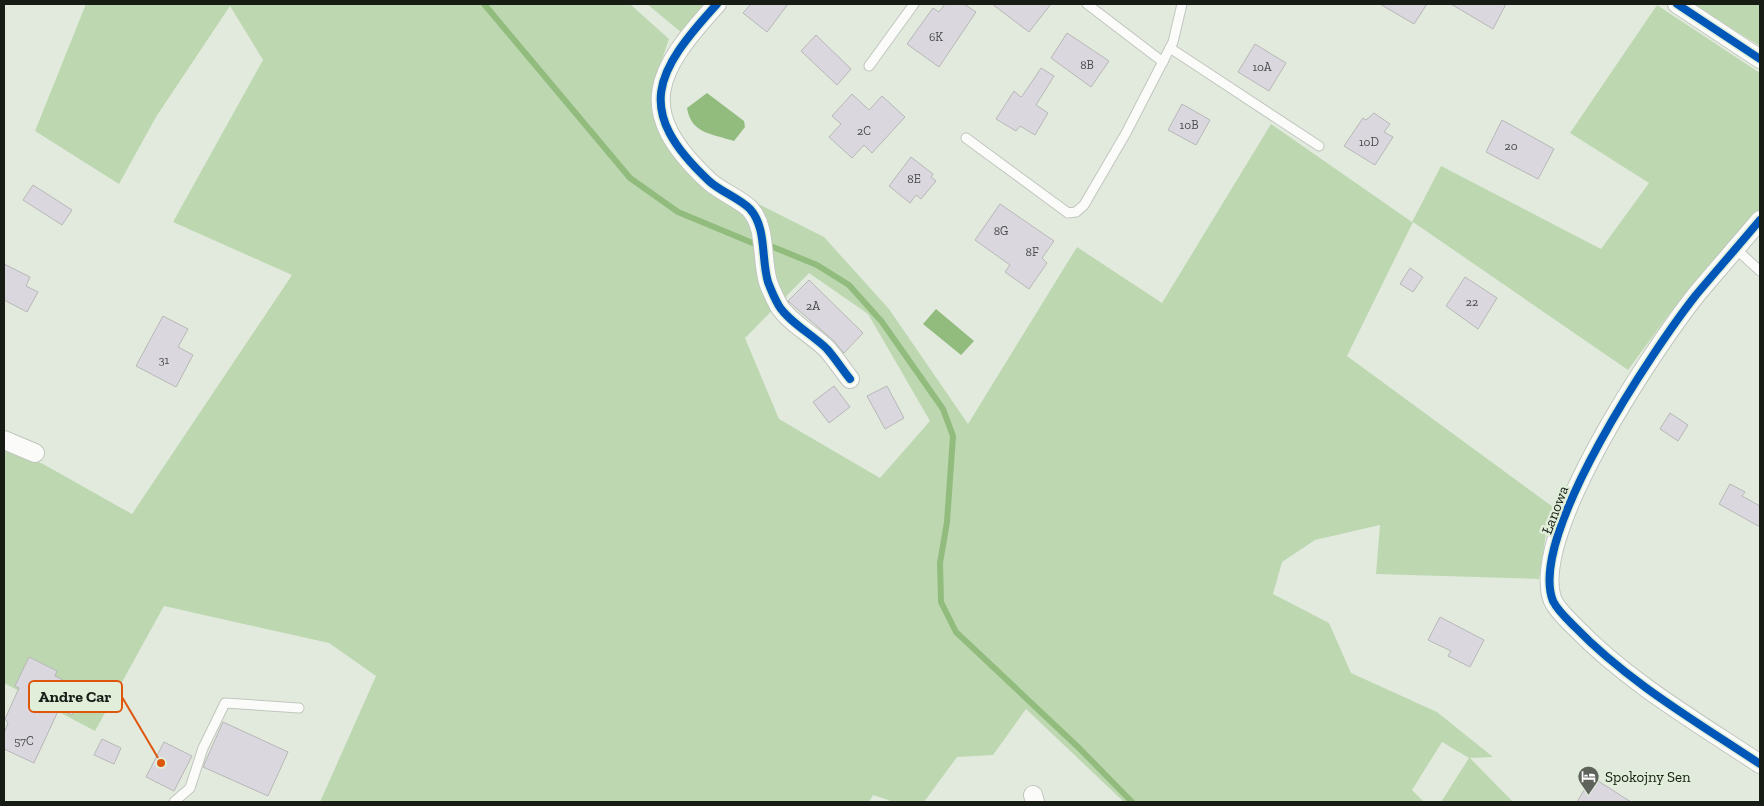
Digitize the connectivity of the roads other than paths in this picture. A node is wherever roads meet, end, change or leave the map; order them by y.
1 (717, 4) edge
2 (914, 4) edge
3 (1087, 4) edge
4 (1182, 4) edge
5 (1677, 4) edge
6 (1170, 48) junction
7 (1760, 59) edge
8 (1163, 62) junction
9 (869, 66) dead end
10 (966, 138) dead end
11 (1319, 146) dead end
12 (1760, 220) edge
13 (1736, 249) junction
14 (1760, 271) edge
15 (850, 379) dead end
16 (4, 440) edge
17 (35, 453) dead end
18 (299, 708) dead end
19 (1760, 764) edge
20 (174, 802) edge

1 - 15 street
2 - 9 lane
3 - 8 lane
4 - 6 lane
5 - 7 street
6 - 8 lane
6 - 11 lane
8 - 10 lane
12 - 13 street, Łanowa
13 - 14 lane
13 - 19 street, Łanowa
16 - 17 street
18 - 20 lane

